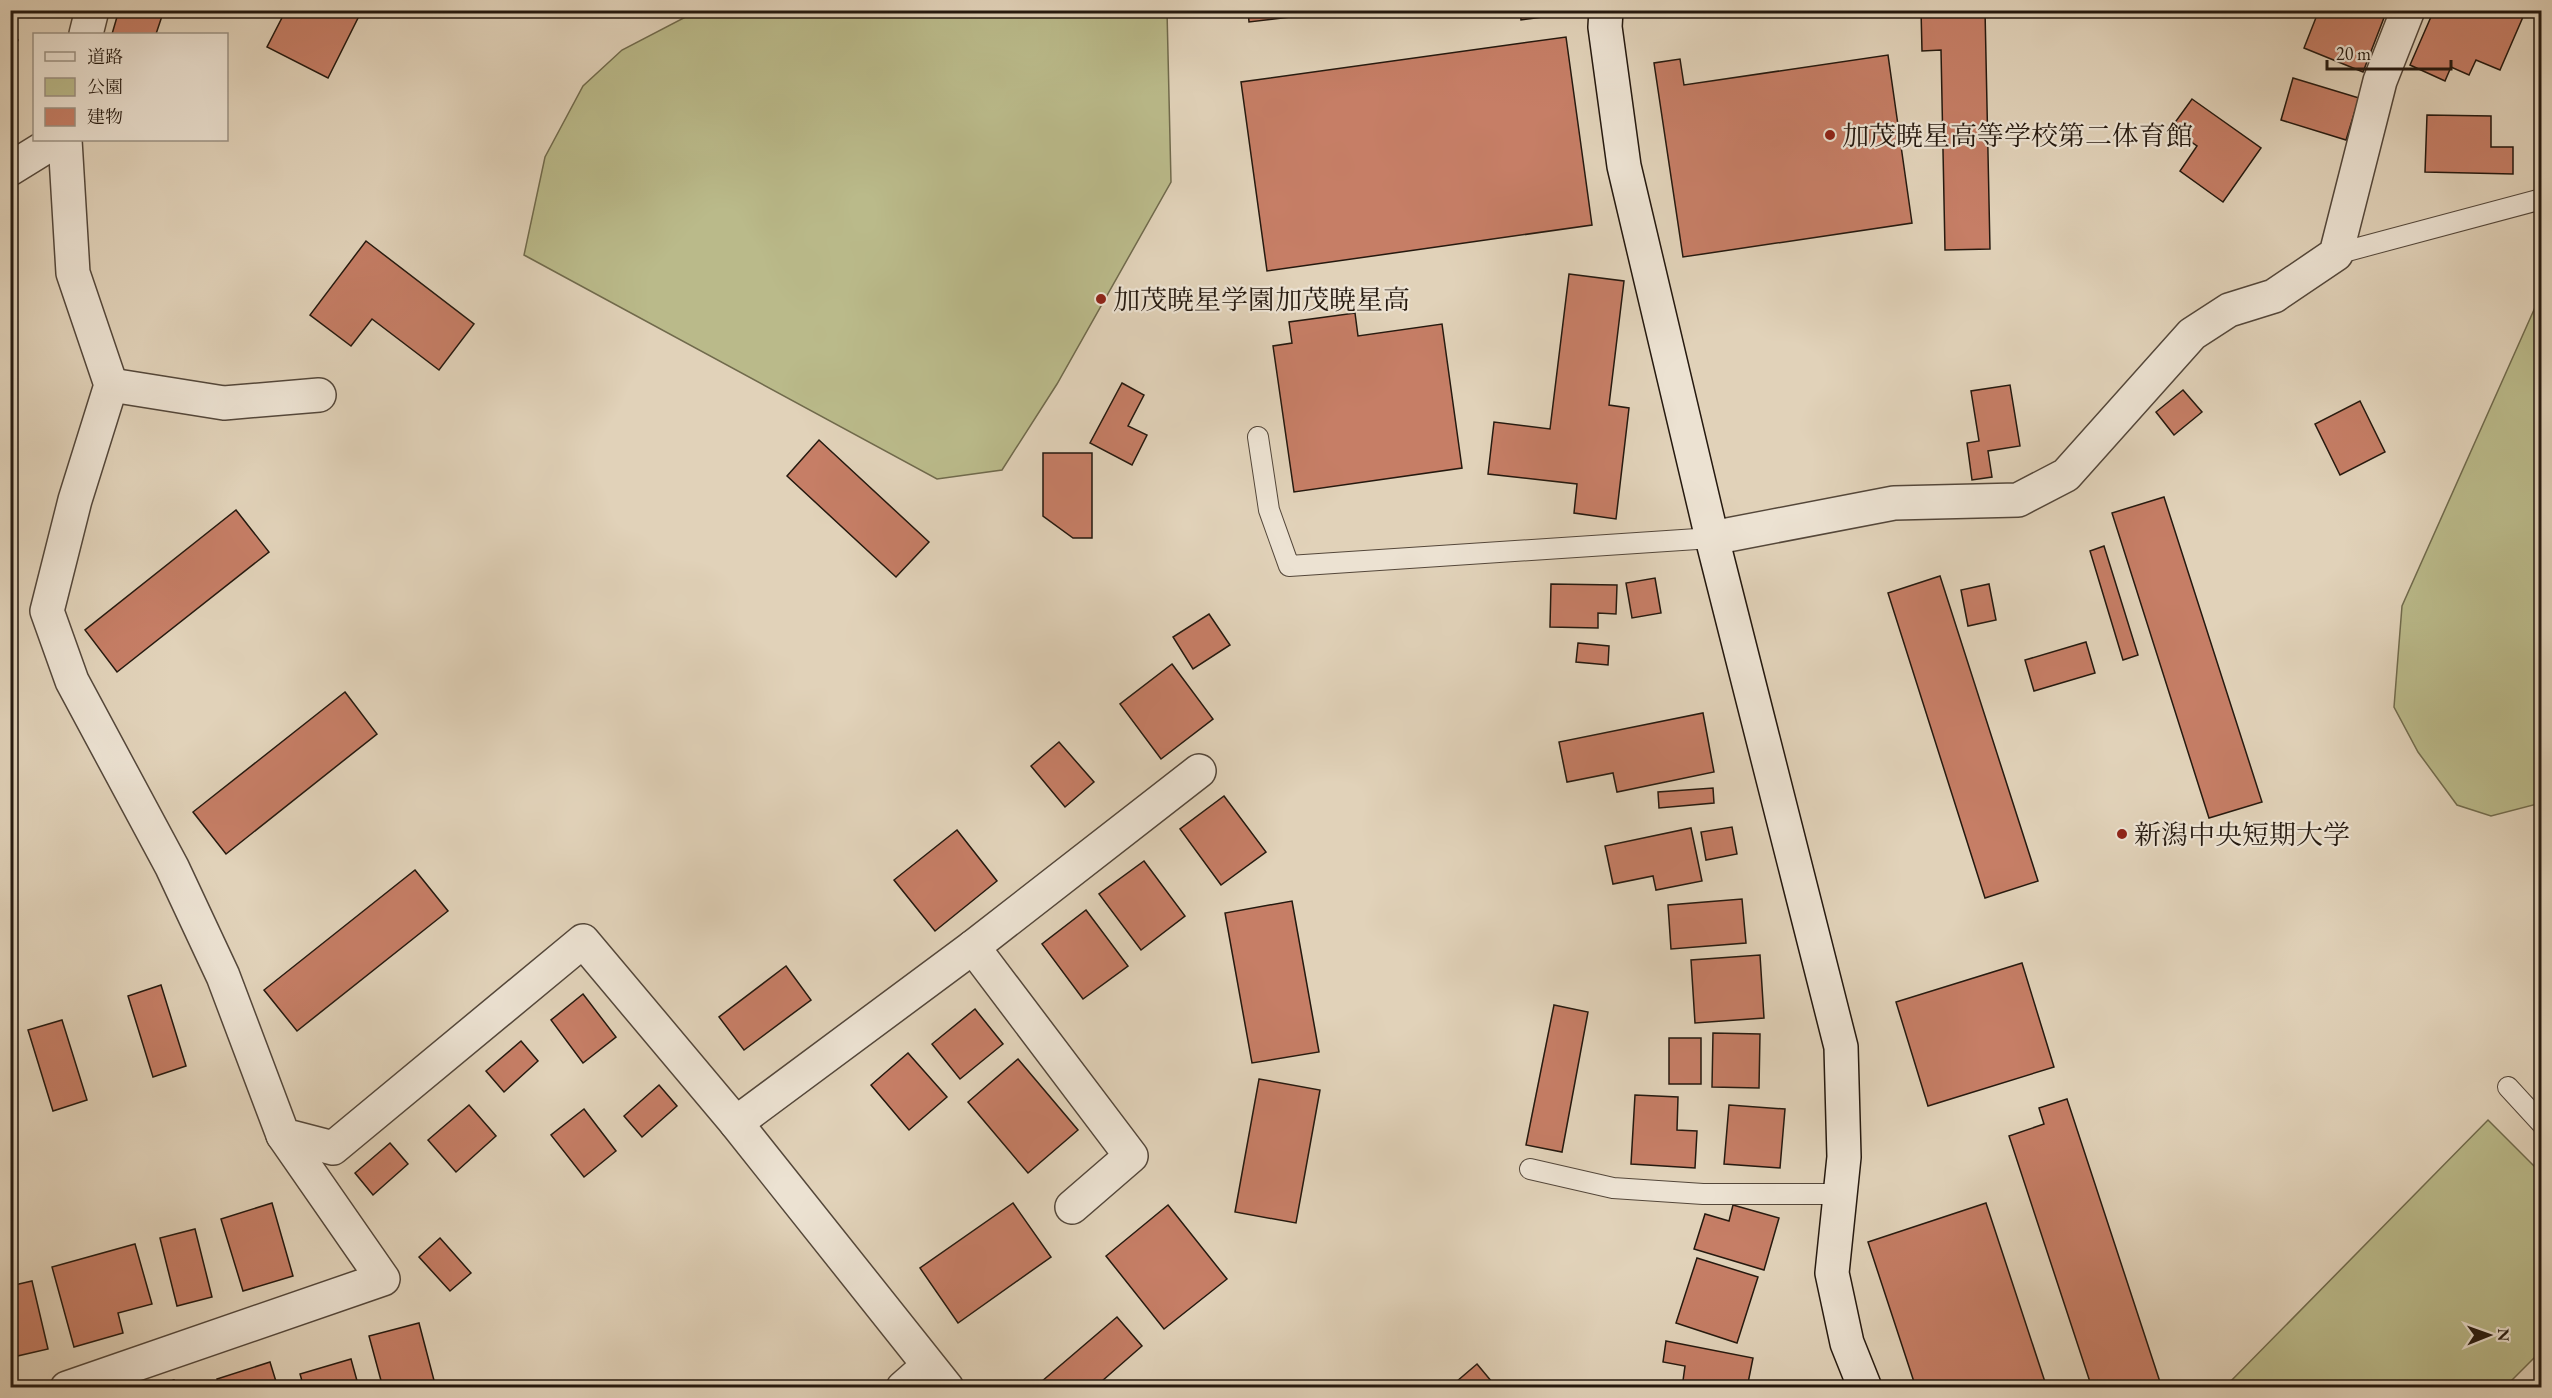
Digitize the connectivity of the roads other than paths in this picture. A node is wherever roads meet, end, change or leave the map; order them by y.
1 (92, 10) edge
2 (1606, 10) edge
3 (2408, 10) edge
4 (86, 33) edge
5 (55, 141) edge
6 (65, 141) edge
7 (10, 169) edge
8 (2541, 199) edge
9 (2336, 254) junction
10 (111, 385) junction
11 (319, 395) dead end
12 (1258, 437) dead end
13 (1712, 538) junction
14 (1199, 771) dead end
15 (973, 946) junction
16 (2508, 1087) dead end
17 (736, 1123) junction
18 (2541, 1124) edge
19 (283, 1135) junction
20 (1530, 1169) dead end
21 (1841, 1194) junction
22 (1072, 1207) dead end
23 (937, 1377) edge
24 (67, 1388) edge
25 (903, 1388) edge
26 (1865, 1388) edge

1 - 4 street
2 - 13 street
3 - 9 street
5 - 7 street
6 - 10 street
8 - 9 lane
9 - 13 street
10 - 11 street
10 - 19 street
12 - 13 lane
13 - 21 street
14 - 15 street
15 - 17 street
15 - 22 street
16 - 18 lane
17 - 19 street
17 - 23 street
19 - 24 street
20 - 21 lane
21 - 26 street
23 - 25 street

